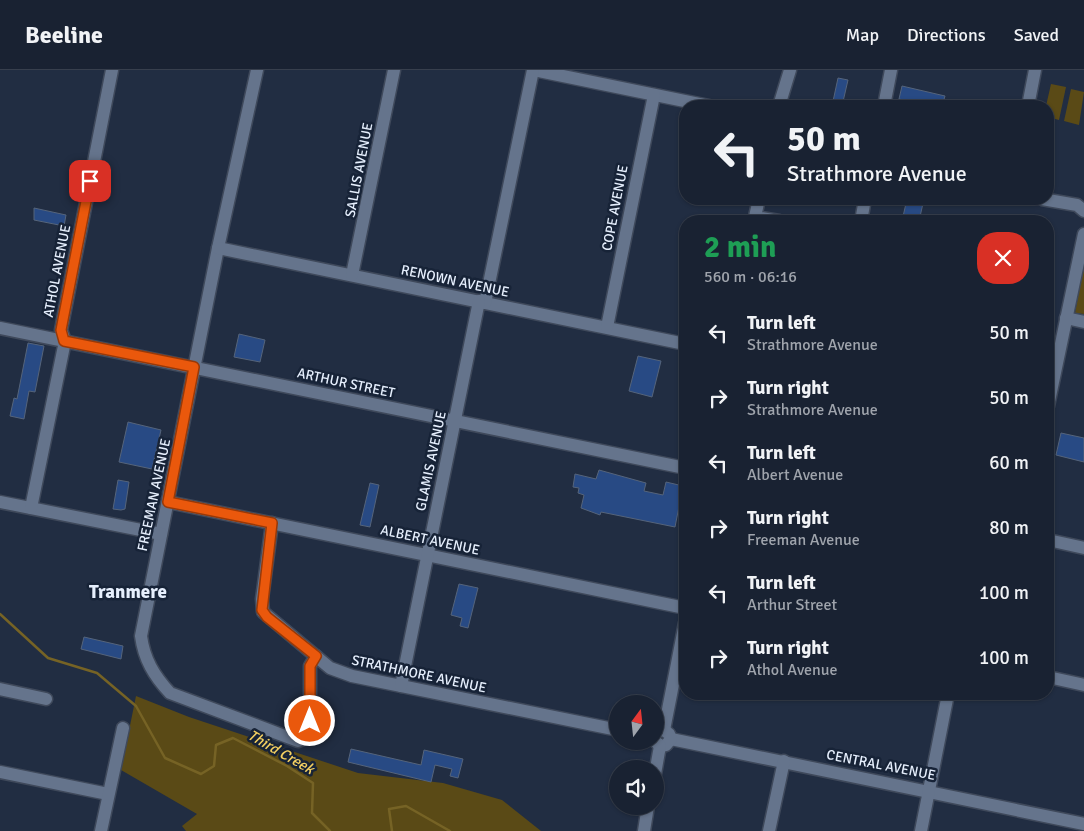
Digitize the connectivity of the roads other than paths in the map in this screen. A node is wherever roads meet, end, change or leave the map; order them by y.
1 (112, 70) edge
2 (257, 70) edge
3 (394, 70) edge
4 (534, 70) edge
5 (790, 70) edge
6 (891, 70) edge
7 (1035, 70) edge
8 (654, 95) junction
9 (679, 100) edge
10 (781, 100) edge
11 (885, 100) edge
12 (1029, 100) edge
13 (1054, 201) edge
14 (1084, 211) edge
15 (1084, 234) edge
16 (218, 248) junction
17 (352, 275) junction
18 (482, 302) junction
19 (1066, 318) junction
20 (1084, 322) edge
21 (607, 327) junction
22 (0, 328) edge
23 (64, 341) junction
24 (679, 343) edge
25 (194, 367) junction
26 (1054, 377) edge
27 (455, 421) junction
28 (679, 467) edge
29 (0, 502) edge
30 (168, 502) junction
31 (31, 508) junction
32 (272, 523) junction
33 (161, 534) junction
34 (1054, 541) edge
35 (1084, 548) edge
36 (427, 554) junction
37 (679, 607) edge
38 (679, 652) edge
39 (316, 656) junction
40 (1054, 678) edge
41 (1084, 685) edge
42 (401, 686) junction
43 (0, 689) edge
44 (46, 699) dead end
45 (947, 700) edge
46 (664, 724) edge
47 (122, 728) dead end
48 (609, 728) edge
49 (664, 739) edge
50 (784, 761) junction
51 (0, 772) edge
52 (929, 790) junction
53 (108, 794) junction
54 (647, 815) edge
55 (1084, 824) edge
56 (101, 831) edge
57 (644, 831) edge
58 (769, 831) edge
59 (921, 831) edge

1 - 23 street, ATHOL AVENUE
2 - 16 street, FREEMAN AVENUE
3 - 17 street, SALLIS AVENUE
4 - 8 street
4 - 18 street, GLAMIS AVENUE
5 - 10 street
6 - 11 street
7 - 12 street
8 - 9 street
8 - 21 street, COPE AVENUE
13 - 14 street
15 - 19 street
16 - 17 street, RENOWN AVENUE
16 - 25 street, FREEMAN AVENUE
17 - 18 street, RENOWN AVENUE
18 - 21 street, RENOWN AVENUE
18 - 27 street, GLAMIS AVENUE
19 - 20 street
19 - 26 street
21 - 24 street, RENOWN AVENUE
22 - 23 street, ARTHUR STREET
23 - 25 street, ARTHUR STREET
23 - 31 street, ATHOL AVENUE
25 - 27 street, ARTHUR STREET
25 - 30 street, FREEMAN AVENUE
27 - 28 street, ARTHUR STREET
27 - 36 street, GLAMIS AVENUE
29 - 31 street
30 - 32 street, ALBERT AVENUE
30 - 33 street, FREEMAN AVENUE
31 - 33 street
32 - 36 street, ALBERT AVENUE
32 - 39 street, STRATHMORE AVENUE
33 - 39 street, FREEMAN AVENUE
34 - 35 street
36 - 37 street, ALBERT AVENUE
36 - 42 street, GLAMIS AVENUE
38 - 46 street
39 - 42 street, STRATHMORE AVENUE
40 - 41 street
42 - 48 street, STRATHMORE AVENUE
43 - 44 street
45 - 52 street
47 - 53 street
49 - 50 street, CENTRAL AVENUE
50 - 52 street, CENTRAL AVENUE
50 - 58 street
51 - 53 street
52 - 55 street, CENTRAL AVENUE
52 - 59 street
53 - 56 street
54 - 57 street

